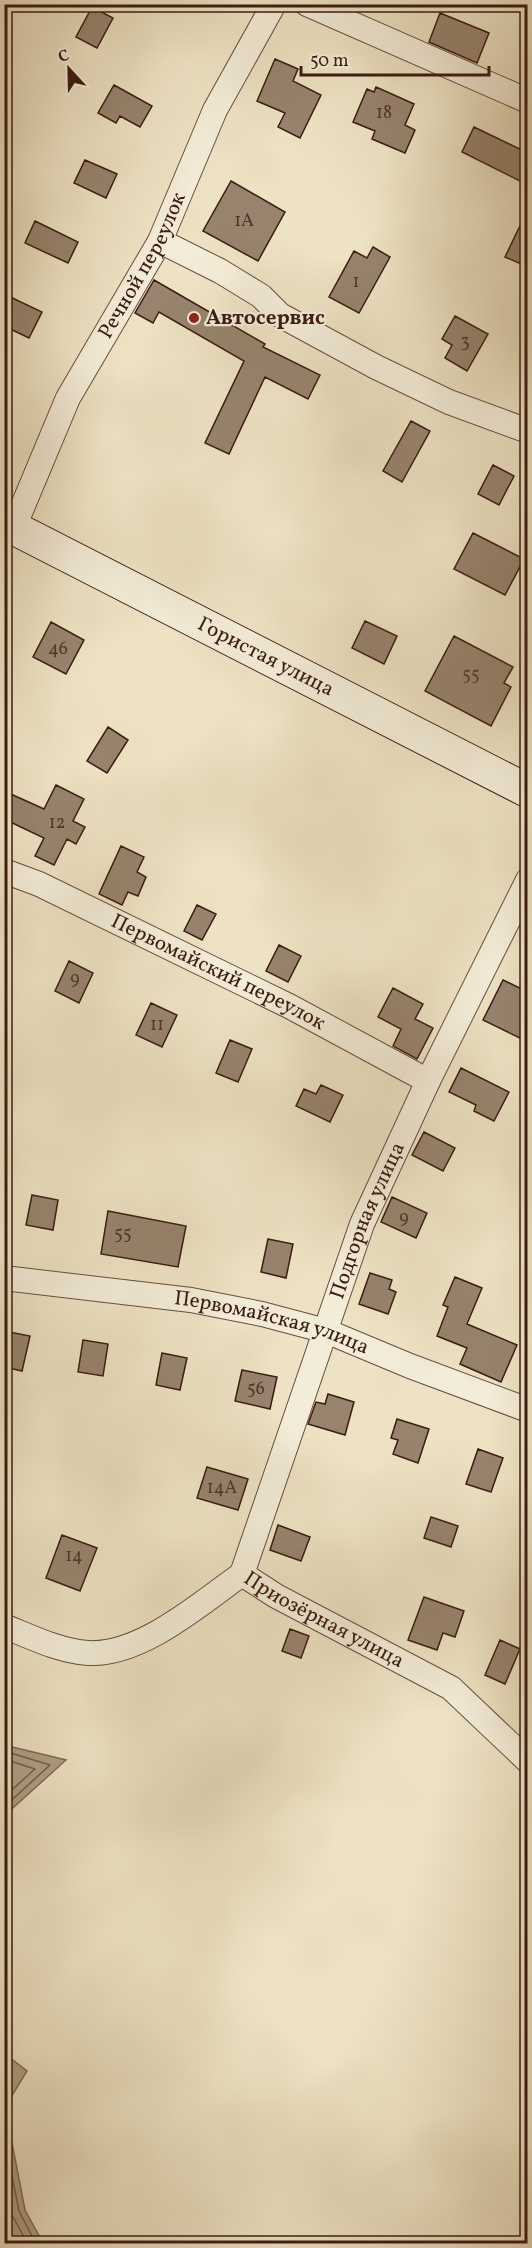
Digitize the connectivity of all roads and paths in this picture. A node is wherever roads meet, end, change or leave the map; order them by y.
1 (274, 4) edge
2 (308, 4) edge
3 (528, 101) edge
4 (160, 241) junction
5 (528, 431) edge
6 (9, 525) edge
7 (523, 783) edge
8 (4, 871) edge
9 (528, 880) edge
10 (428, 1081) junction
11 (4, 1278) edge
12 (326, 1331) junction
13 (528, 1410) edge
14 (242, 1574) junction
15 (4, 1626) edge
16 (528, 1761) edge

1 - 4 street, Речной переулок
2 - 3 street
4 - 5 street
4 - 6 street, Речной переулок
6 - 7 street, Гористая улица
8 - 10 street, Первомайский переулок
9 - 10 street, Подгорная улица
10 - 12 street, Подгорная улица
11 - 12 street, Первомайская улица
12 - 13 street, Первомайская улица
12 - 14 street, Подгорная улица
14 - 15 street, Приозёрная улица
14 - 16 street, Приозёрная улица

